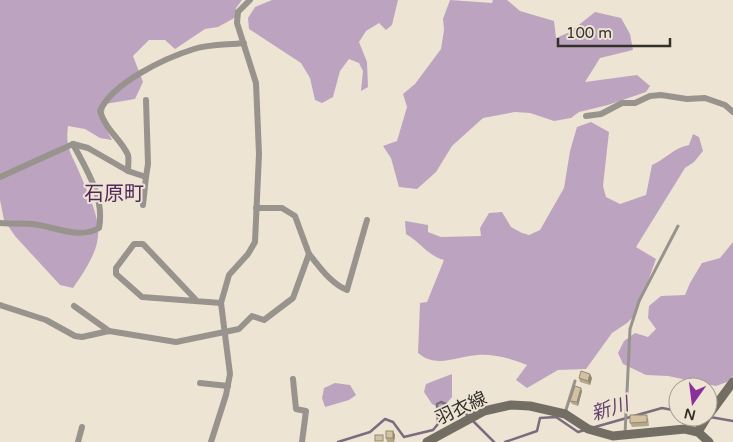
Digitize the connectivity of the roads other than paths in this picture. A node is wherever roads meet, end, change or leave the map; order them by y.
1 (250, 0) edge
2 (244, 43) junction
3 (146, 100) dead end
4 (733, 112) edge
5 (586, 116) dead end
6 (73, 144) junction
7 (128, 171) junction
8 (0, 177) edge
9 (146, 177) junction
10 (143, 205) dead end
11 (256, 208) junction
12 (368, 220) dead end
13 (0, 223) edge
14 (678, 226) dead end
15 (309, 254) junction
16 (198, 301) junction
17 (221, 303) junction
18 (0, 305) edge
19 (74, 306) dead end
20 (109, 331) junction
21 (224, 334) junction
22 (293, 379) dead end
23 (575, 381) dead end
24 (733, 382) edge
25 (200, 383) dead end
26 (228, 386) junction
27 (718, 402) edge
28 (565, 414) junction
29 (82, 427) dead end
30 (701, 427) edge
31 (625, 430) junction
32 (698, 432) junction
33 (78, 442) edge
34 (211, 442) edge
35 (302, 442) edge
36 (426, 442) edge
37 (709, 442) edge

1 - 2 street
2 - 7 street
2 - 11 street
3 - 9 street
4 - 5 street
6 - 7 street
6 - 8 street
6 - 13 street
7 - 9 street
9 - 10 street
11 - 15 street
11 - 17 street
12 - 15 street
14 - 31 lane
15 - 21 street
16 - 16 street
16 - 17 street
17 - 21 street
18 - 20 street
19 - 20 street
20 - 21 street
21 - 26 street
22 - 35 street
23 - 28 lane
24 - 27 street
25 - 26 street
26 - 34 street
28 - 31 street, 羽衣線
28 - 36 street, 羽衣線
29 - 33 street
30 - 32 street
31 - 32 street, 羽衣線
32 - 37 street

